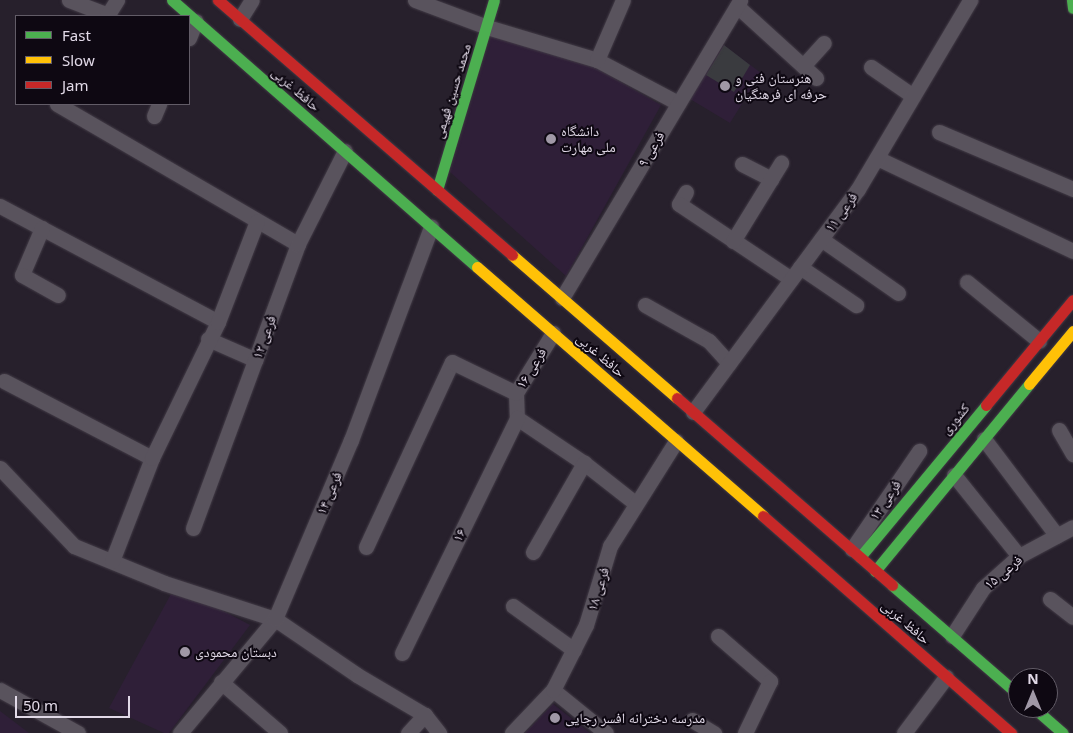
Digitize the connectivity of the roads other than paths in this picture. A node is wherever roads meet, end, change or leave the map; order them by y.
1 (68, 0) edge
2 (117, 0) edge
3 (172, 0) edge
4 (218, 0) edge
5 (252, 0) edge
6 (415, 0) edge
7 (494, 0) edge
8 (623, 0) edge
9 (970, 0) edge
10 (1072, 0) edge
11 (738, 3) edge
12 (1073, 8) edge
13 (106, 15) edge
14 (109, 15) edge
15 (189, 15) edge
16 (190, 16) edge
17 (240, 19) junction
18 (196, 21) junction
19 (487, 27) junction
20 (190, 36) edge
21 (267, 42) junction
22 (824, 43) dead end
23 (597, 60) junction
24 (245, 64) junction
25 (803, 66) junction
26 (871, 67) dead end
27 (816, 78) dead end
28 (913, 96) junction
29 (678, 103) junction
30 (60, 105) edge
31 (939, 132) dead end
32 (345, 151) junction
33 (876, 158) junction
34 (781, 163) dead end
35 (742, 164) dead end
36 (771, 179) junction
37 (1073, 189) edge
38 (437, 190) junction
39 (686, 192) dead end
40 (0, 206) edge
41 (257, 220) junction
42 (431, 227) junction
43 (42, 228) junction
44 (820, 239) junction
45 (733, 241) junction
46 (298, 244) junction
47 (1073, 251) edge
48 (800, 267) junction
49 (791, 279) junction
50 (967, 282) dead end
51 (898, 293) dead end
52 (58, 295) dead end
53 (562, 298) junction
54 (1073, 300) edge
55 (856, 304) dead end
56 (645, 305) dead end
57 (218, 322) junction
58 (1073, 332) edge
59 (553, 333) junction
60 (208, 339) junction
61 (1039, 341) junction
62 (256, 360) junction
63 (729, 363) junction
64 (4, 381) dead end
65 (516, 405) junction
66 (693, 412) junction
67 (1059, 430) dead end
68 (984, 439) junction
69 (676, 440) junction
70 (919, 451) dead end
71 (1073, 454) edge
72 (152, 458) junction
73 (584, 463) junction
74 (0, 468) edge
75 (954, 475) junction
76 (635, 503) junction
77 (803, 507) junction
78 (1073, 527) edge
79 (193, 528) dead end
80 (780, 532) junction
81 (1057, 536) junction
82 (838, 538) junction
83 (366, 547) dead end
84 (533, 552) dead end
85 (856, 553) junction
86 (1019, 556) junction
87 (813, 560) junction
88 (112, 562) junction
89 (875, 571) junction
90 (1050, 599) dead end
91 (513, 606) dead end
92 (1073, 617) edge
93 (275, 620) junction
94 (718, 636) dead end
95 (952, 636) junction
96 (574, 650) junction
97 (402, 653) dead end
98 (946, 676) junction
99 (221, 682) junction
100 (1008, 685) edge
101 (0, 690) edge
102 (553, 690) junction
103 (425, 715) junction
104 (1046, 718) edge
105 (692, 720) dead end
106 (184, 732) edge
107 (78, 733) edge
108 (280, 733) edge
109 (408, 733) edge
110 (439, 733) edge
111 (512, 733) edge
112 (606, 733) edge
113 (714, 733) edge
114 (745, 733) edge
115 (904, 733) edge
116 (1011, 733) edge
117 (1063, 733) edge

1 - 13 street
2 - 14 street
3 - 15 main road, حافظ غربی
4 - 17 main road, حافظ غربی
5 - 17 street
6 - 19 street
7 - 19 main road, محمد حسین فهیمی
8 - 23 street
9 - 28 street, فرعی ۱۱
10 - 12 main road
11 - 25 street
11 - 29 street, فرعی ۹
16 - 18 main road, حافظ غربی
17 - 21 main road, حافظ غربی
18 - 20 street
18 - 24 main road, حافظ غربی
19 - 23 street
19 - 38 main road, محمد حسین فهیمی
21 - 24 main road
21 - 38 main road, حافظ غربی
22 - 25 street
23 - 29 street
24 - 32 main road, حافظ غربی
25 - 27 street
26 - 28 street
28 - 33 street, فرعی ۱۱
29 - 53 street, فرعی ۹
30 - 41 street
31 - 37 street
32 - 42 main road, حافظ غربی
32 - 46 street, فرعی ۱۲
33 - 44 street, فرعی ۱۱
33 - 47 street
34 - 36 street
35 - 36 street
36 - 45 street
38 - 53 main road, حافظ غربی
39 - 45 street
40 - 43 street
41 - 46 street
41 - 57 street
42 - 59 main road, حافظ غربی
42 - 93 street, فرعی ۱۴
43 - 52 street
43 - 57 street
44 - 48 street, فرعی ۱۱
44 - 51 street
45 - 49 street
46 - 62 street, فرعی ۱۲
48 - 49 street, فرعی ۱۱
48 - 55 street
49 - 63 street, فرعی ۱۱
50 - 61 street
53 - 66 main road, حافظ غربی
54 - 61 main road, کشوری
56 - 63 street
57 - 60 street
58 - 68 main road
59 - 65 street, فرعی ۱۶
59 - 69 main road, حافظ غربی
60 - 62 street
60 - 72 street
61 - 85 main road, کشوری
62 - 79 street, فرعی ۱۲
63 - 66 street, فرعی ۱۱
64 - 72 street
65 - 73 street
65 - 83 street
65 - 97 street, ۱۶
66 - 77 main road, حافظ غربی
67 - 71 street
68 - 75 main road
68 - 81 street
69 - 76 street, فرعی ۱۸
69 - 80 main road, حافظ غربی
70 - 85 street, فرعی ۱۳
72 - 88 street
73 - 76 street
73 - 84 street
74 - 88 street
75 - 86 street
75 - 89 main road
76 - 96 street, فرعی ۱۸
77 - 80 main road
77 - 82 main road, حافظ غربی
78 - 81 street, فرعی ۱۵
80 - 87 main road, حافظ غربی
81 - 86 street, فرعی ۱۵
82 - 85 main road, حافظ غربی
82 - 87 main road
85 - 89 main road, حافظ غربی
86 - 95 street, فرعی ۱۵
87 - 98 main road, حافظ غربی
88 - 93 street
89 - 95 main road, حافظ غربی
90 - 92 street
91 - 96 street
93 - 99 street, فرعی ۱۴
93 - 103 street
94 - 114 street
95 - 100 main road, حافظ غربی
96 - 102 street, فرعی ۱۸
98 - 115 street
98 - 116 main road, حافظ غربی
99 - 106 street, فرعی ۱۴
99 - 108 street
101 - 107 street
102 - 111 street, فرعی ۱۸
102 - 112 street
103 - 109 street
103 - 110 street
104 - 117 main road
105 - 113 street

